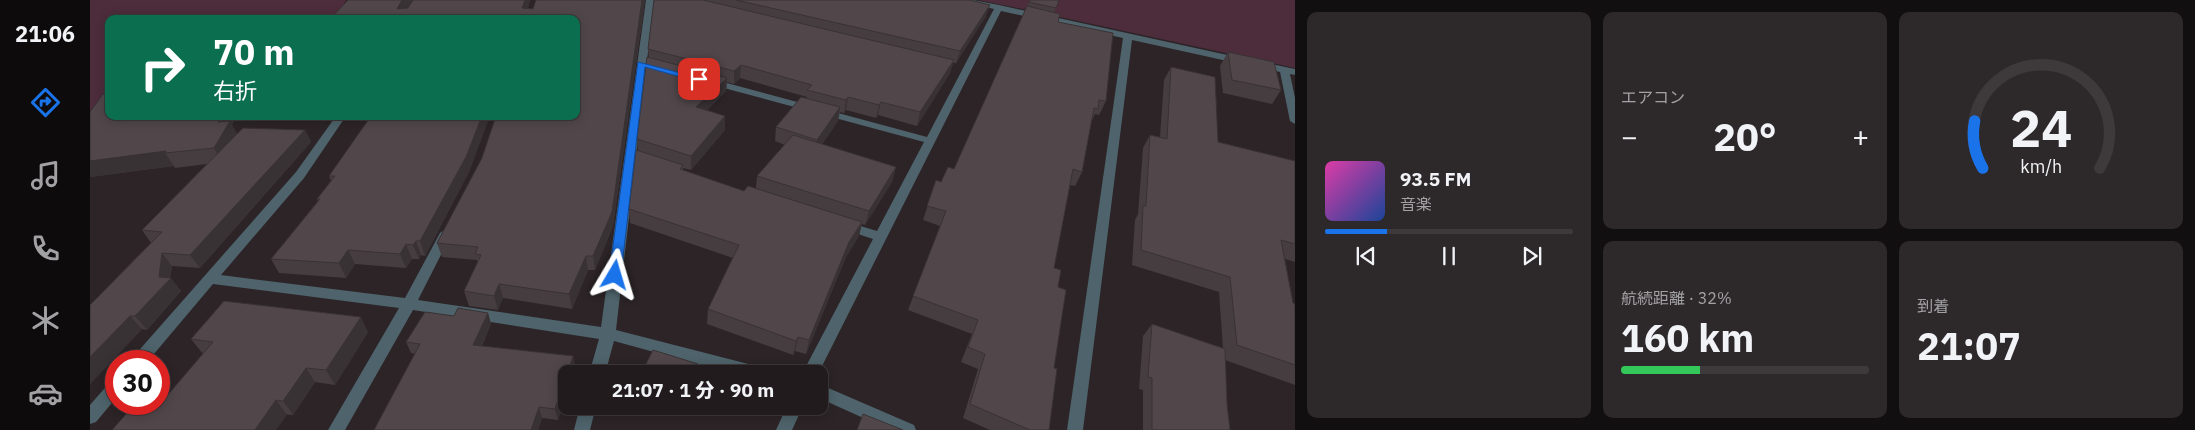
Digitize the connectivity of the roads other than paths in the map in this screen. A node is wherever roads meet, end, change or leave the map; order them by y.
1 (650, 0) edge
2 (962, 0) edge
3 (999, 8) junction
4 (1128, 36) junction
5 (1284, 70) junction
6 (1295, 72) edge
7 (699, 79) edge
8 (338, 120) edge
9 (1295, 121) edge
10 (931, 140) junction
11 (452, 221) edge
12 (834, 222) edge
13 (881, 236) junction
14 (211, 279) junction
15 (409, 304) junction
16 (608, 334) junction
17 (149, 350) edge
18 (599, 365) edge
19 (726, 365) edge
20 (815, 365) edge
21 (828, 395) edge
22 (105, 401) edge
23 (586, 415) edge
24 (791, 415) edge
25 (90, 418) edge
26 (336, 430) edge
27 (582, 430) edge
28 (784, 430) edge
29 (908, 430) edge
30 (1075, 430) edge

1 - 16 street
2 - 3 street
3 - 4 street
3 - 10 street
4 - 5 street
4 - 30 street
5 - 6 street
5 - 9 street
7 - 10 street
8 - 14 street
10 - 13 street
11 - 15 street
12 - 13 street
13 - 20 street
14 - 15 street
14 - 17 street
15 - 16 street
15 - 26 street
16 - 18 street
16 - 19 street
21 - 29 street
22 - 25 street
23 - 27 street
24 - 28 street

